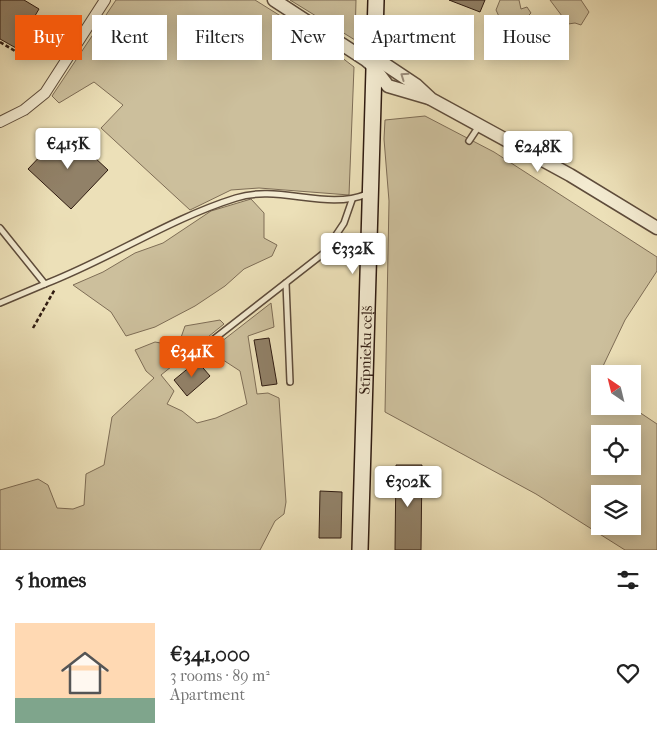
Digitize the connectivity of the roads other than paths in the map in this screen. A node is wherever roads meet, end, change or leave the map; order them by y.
1 (105, 0) edge
2 (274, 0) edge
3 (376, 0) edge
4 (373, 66) junction
5 (0, 122) edge
6 (479, 125) junction
7 (469, 141) dead end
8 (371, 193) junction
9 (352, 200) junction
10 (0, 228) edge
11 (657, 228) edge
12 (286, 283) junction
13 (45, 284) junction
14 (0, 303) edge
15 (186, 360) dead end
16 (290, 382) dead end
17 (360, 550) edge

1 - 5 street
2 - 4 street
3 - 4 main road, Stīpnieku ceļš
4 - 6 street
4 - 8 main road, Stīpnieku ceļš
6 - 7 lane
6 - 11 street
8 - 9 lane
8 - 17 main road, Stīpnieku ceļš
9 - 12 lane
9 - 13 lane
10 - 13 lane
12 - 15 lane
12 - 16 lane
13 - 14 lane

